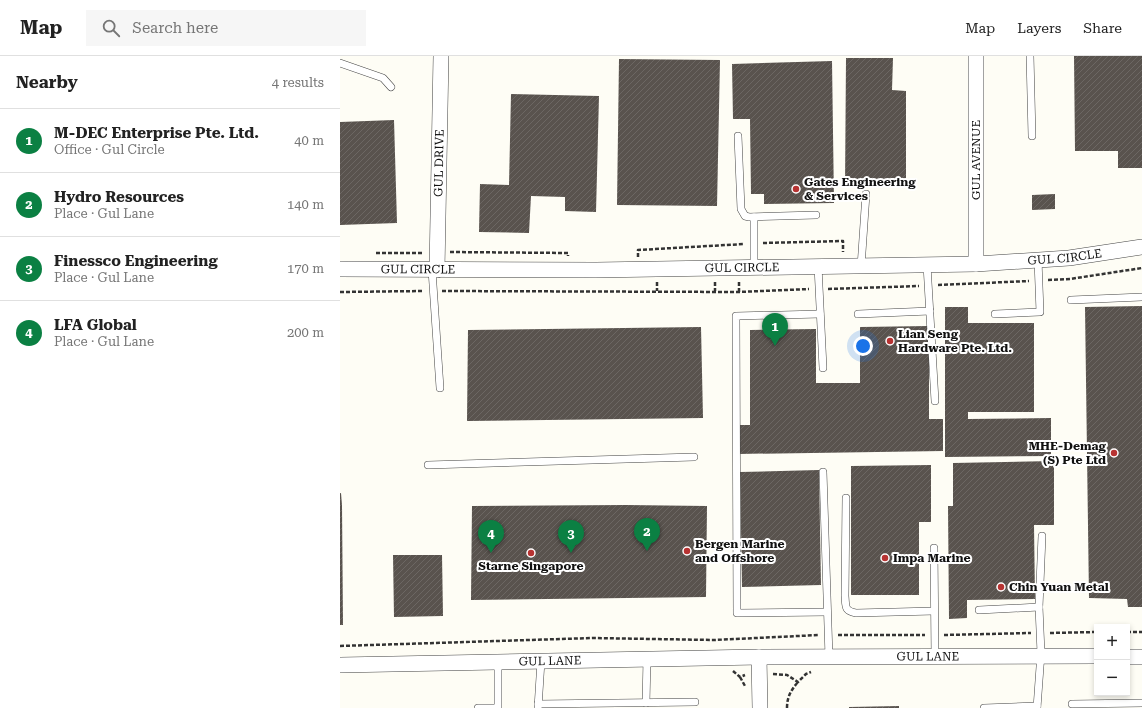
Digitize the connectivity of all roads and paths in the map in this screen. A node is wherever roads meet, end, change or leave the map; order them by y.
1 (441, 56) edge
2 (976, 56) edge
3 (1030, 56) edge
4 (340, 62) edge
5 (391, 87) dead end
6 (738, 136) dead end
7 (1032, 136) dead end
8 (866, 194) dead end
9 (816, 215) dead end
10 (754, 217) junction
11 (1142, 248) edge
12 (437, 252) junction
13 (370, 253) dead end
14 (1038, 260) junction
15 (976, 264) junction
16 (927, 265) junction
17 (818, 266) junction
18 (754, 267) junction
19 (861, 267) junction
20 (340, 269) edge
21 (434, 270) junction
22 (567, 270) junction
23 (929, 286) junction
24 (819, 289) junction
25 (434, 291) junction
26 (340, 292) edge
27 (1142, 297) edge
28 (1071, 300) dead end
29 (930, 311) junction
30 (820, 314) junction
31 (858, 314) dead end
32 (995, 314) dead end
33 (823, 368) dead end
34 (440, 388) dead end
35 (935, 401) dead end
36 (694, 457) dead end
37 (428, 466) dead end
38 (823, 472) dead end
39 (846, 498) dead end
40 (1042, 536) dead end
41 (934, 548) dead end
42 (1039, 607) junction
43 (979, 610) dead end
44 (934, 611) junction
45 (827, 612) junction
46 (1094, 632) edge
47 (1130, 632) edge
48 (1142, 632) edge
49 (1040, 633) junction
50 (828, 635) junction
51 (935, 635) junction
52 (340, 646) edge
53 (935, 656) junction
54 (1041, 656) junction
55 (1094, 656) edge
56 (759, 657) junction
57 (829, 657) junction
58 (1130, 657) edge
59 (1142, 657) edge
60 (647, 659) junction
61 (498, 661) junction
62 (541, 661) junction
63 (340, 665) edge
64 (798, 682) dead end
65 (695, 702) dead end
66 (646, 703) junction
67 (1142, 703) edge
68 (1072, 704) dead end
69 (538, 706) edge
70 (1037, 707) edge
71 (478, 708) edge
72 (760, 708) edge
73 (786, 708) edge
74 (984, 708) edge

1 - 12 street, GUL DRIVE
2 - 15 street, GUL AVENUE
3 - 7 lane
4 - 5 lane
6 - 10 lane
8 - 19 lane
9 - 10 lane
10 - 18 lane
11 - 14 street, GUL CIRCLE
12 - 13 path
12 - 21 street, GUL DRIVE
12 - 22 path
14 - 15 street, GUL CIRCLE
14 - 32 lane
15 - 16 street, GUL CIRCLE
16 - 19 street, GUL CIRCLE
16 - 23 lane
17 - 18 street, GUL CIRCLE
17 - 19 street, GUL CIRCLE
17 - 24 lane
18 - 22 street, GUL CIRCLE
20 - 21 street, GUL CIRCLE
21 - 22 street, GUL CIRCLE
21 - 25 lane
23 - 24 path
23 - 29 lane
24 - 25 path
24 - 30 lane
25 - 26 path
25 - 34 lane
27 - 28 lane
29 - 31 lane
29 - 35 lane
30 - 33 lane
30 - 45 lane
36 - 37 lane
38 - 45 lane
39 - 44 lane
40 - 42 lane
41 - 44 lane
42 - 43 lane
42 - 49 lane
44 - 51 lane
45 - 50 lane
46 - 49 path
47 - 48 path
49 - 51 path
49 - 54 lane
50 - 51 path
50 - 52 path
50 - 57 lane
51 - 53 lane
53 - 54 street, GUL LANE
53 - 57 street, GUL LANE
54 - 55 street, GUL LANE
54 - 70 lane
56 - 57 street, GUL LANE
56 - 60 street, GUL LANE
56 - 72 street
58 - 59 street
60 - 62 street, GUL LANE
60 - 66 lane
61 - 62 street, GUL LANE
61 - 63 street, GUL LANE
61 - 71 lane
62 - 69 lane
64 - 73 path
65 - 66 lane
66 - 69 lane
67 - 68 lane
70 - 74 lane

